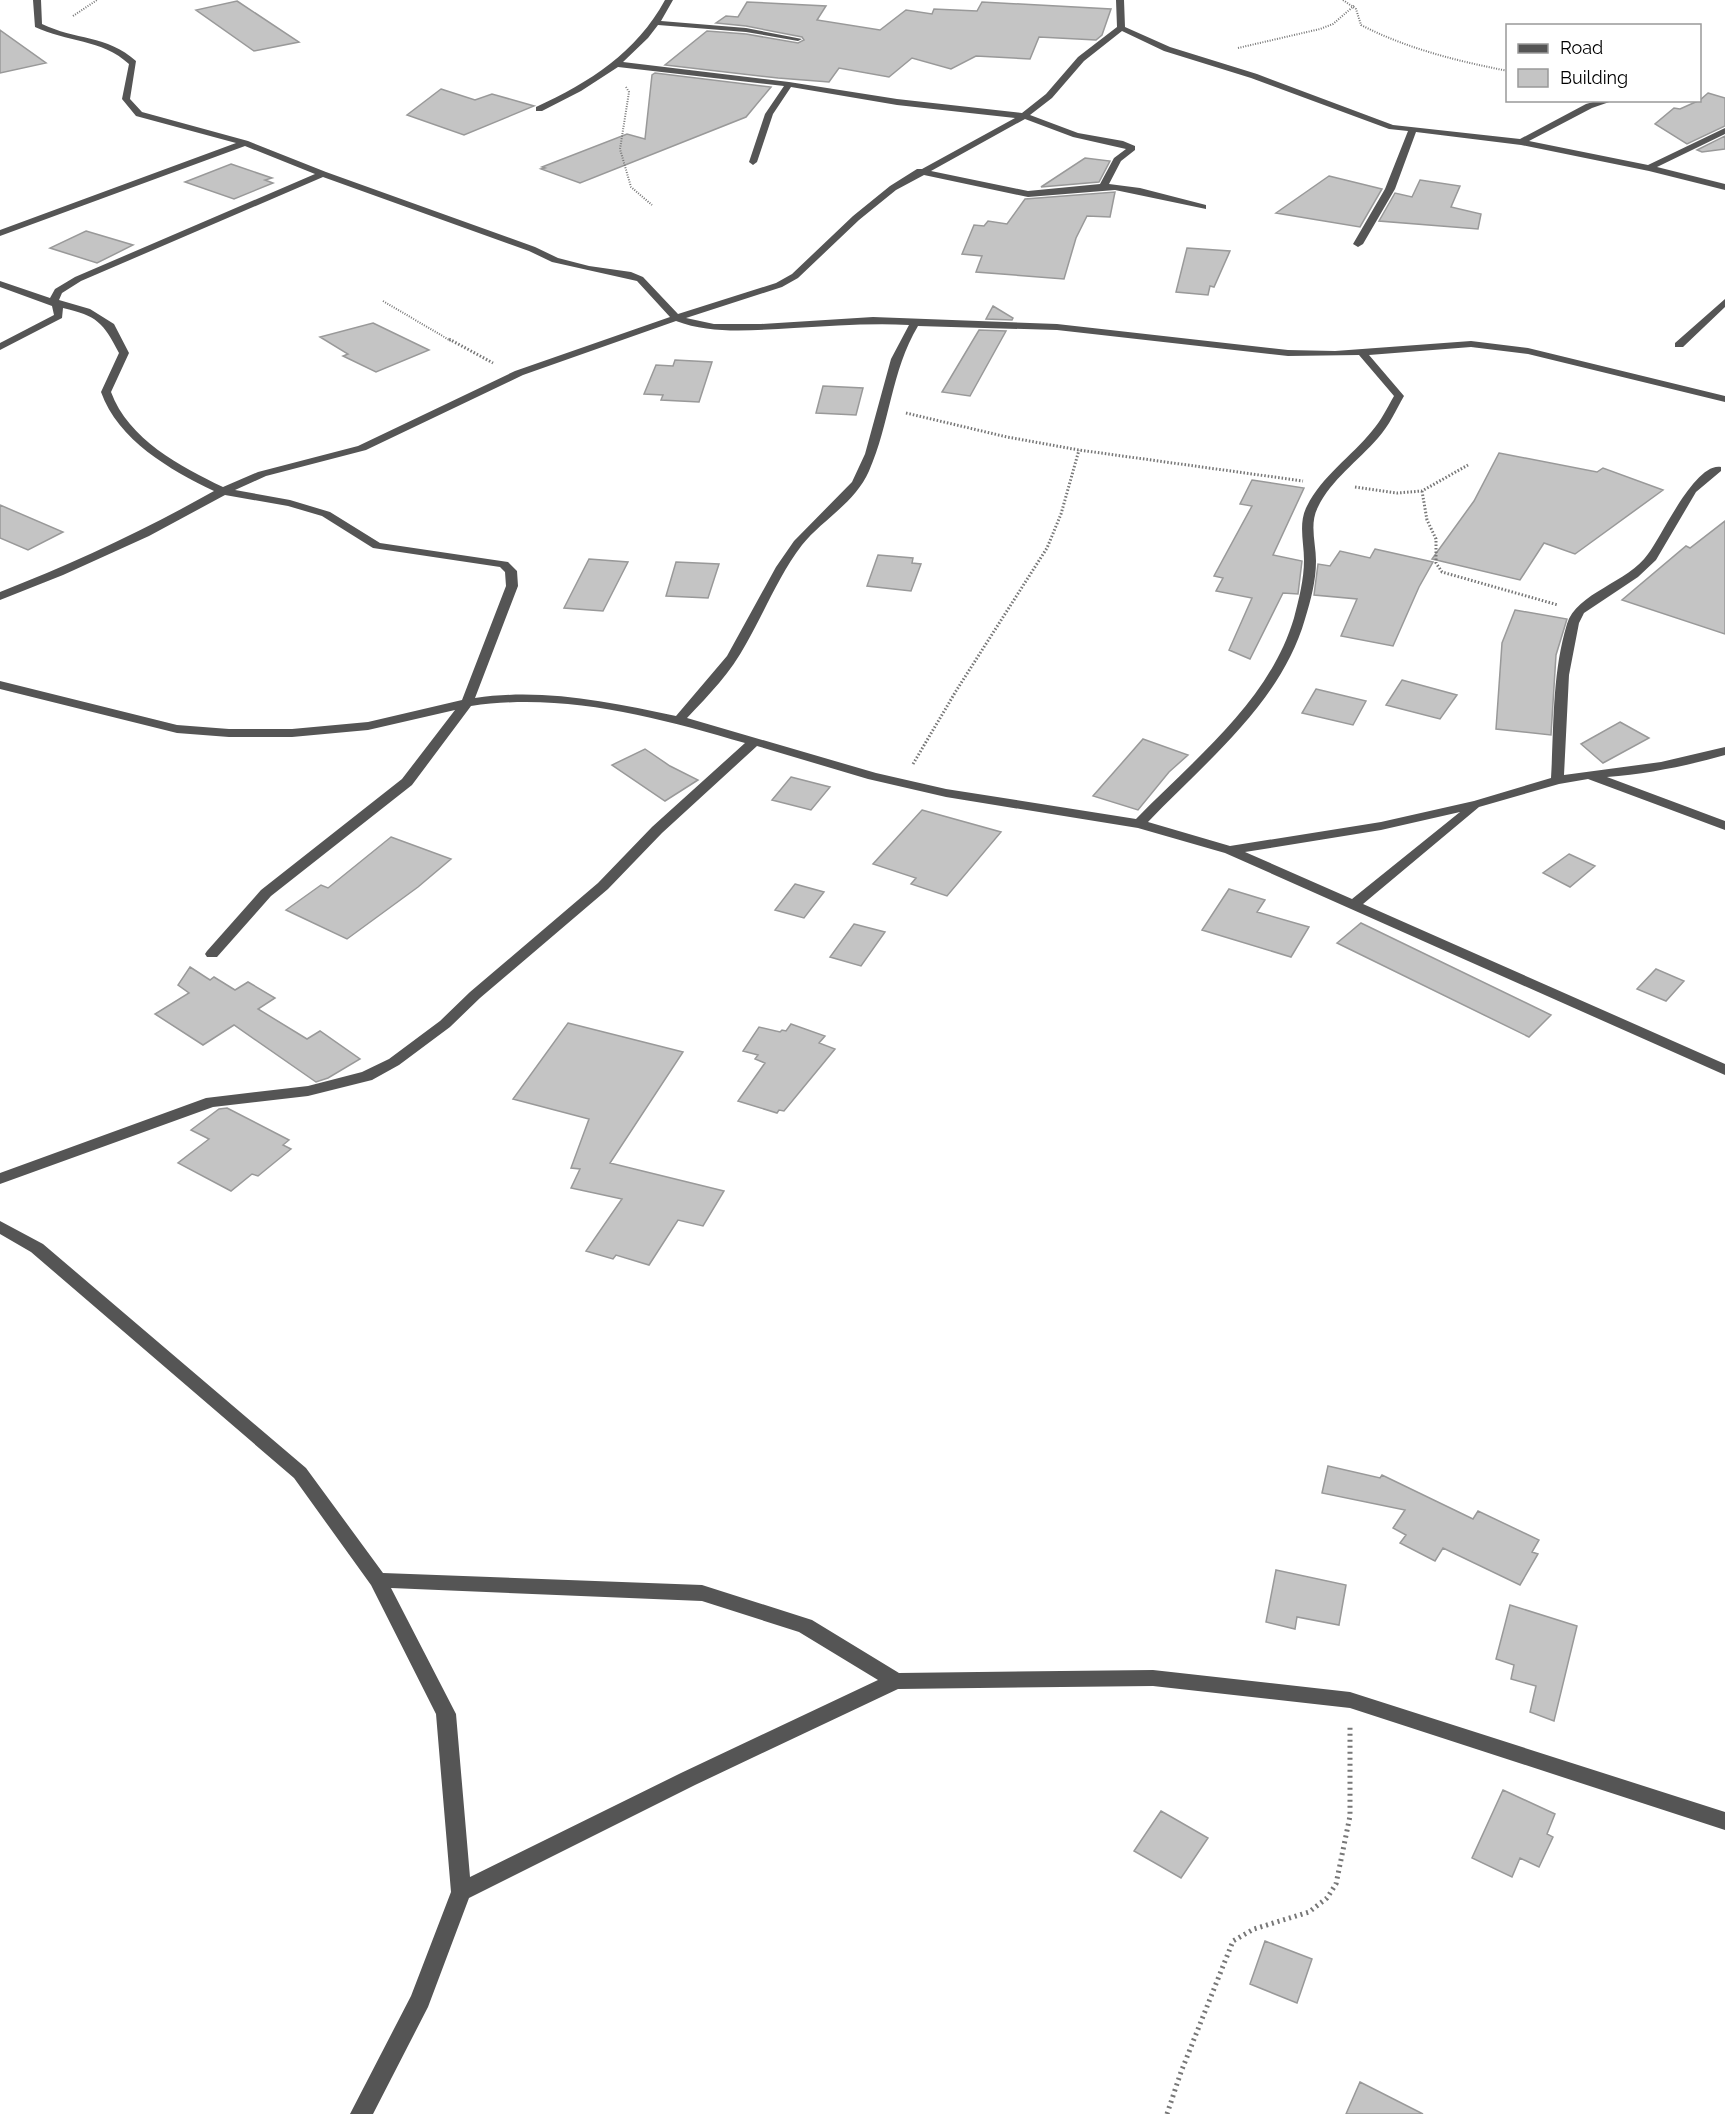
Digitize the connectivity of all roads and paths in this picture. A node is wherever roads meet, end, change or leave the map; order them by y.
1 (37, 0) edge
2 (669, 0) edge
3 (1119, 0) edge
4 (1343, 0) edge
5 (1355, 5) junction
6 (659, 23) junction
7 (1121, 28) junction
8 (798, 39) dead end
9 (1200, 60) junction
10 (614, 67) junction
11 (1506, 71) edge
12 (789, 84) junction
13 (1604, 102) edge
14 (539, 109) dead end
15 (1024, 116) junction
16 (1725, 130) edge
17 (1412, 131) junction
18 (1521, 142) junction
19 (245, 143) junction
20 (753, 162) dead end
21 (1649, 168) junction
22 (920, 171) junction
23 (323, 174) junction
24 (1103, 186) junction
25 (1725, 187) edge
26 (652, 205) dead end
27 (1203, 207) dead end
28 (0, 233) edge
29 (1358, 244) dead end
30 (0, 284) edge
31 (383, 301) dead end
32 (1725, 302) edge
33 (57, 304) junction
34 (676, 318) junction
35 (915, 323) junction
36 (1679, 345) dead end
37 (0, 347) edge
38 (1361, 351) junction
39 (519, 374) junction
40 (1725, 399) edge
41 (881, 407) junction
42 (1079, 450) junction
43 (1468, 465) dead end
44 (1717, 469) dead end
45 (1328, 485) junction
46 (223, 491) junction
47 (1422, 491) junction
48 (0, 596) edge
49 (1579, 611) junction
50 (0, 685) edge
51 (467, 703) junction
52 (679, 720) junction
53 (755, 741) junction
54 (1725, 751) edge
55 (1589, 775) junction
56 (1557, 780) junction
57 (902, 783) junction
58 (1478, 804) junction
59 (1139, 825) junction
60 (1725, 826) edge
61 (1230, 850) junction
62 (1354, 904) junction
63 (212, 954) dead end
64 (1725, 1070) edge
65 (0, 1179) edge
66 (0, 1227) edge
67 (378, 1580) junction
68 (896, 1681) junction
69 (1350, 1700) junction
70 (1725, 1821) edge
71 (461, 1892) junction
72 (361, 2114) edge
73 (1167, 2114) edge

1 - 19 street
2 - 6 street
3 - 7 street
4 - 5 path
5 - 9 path
5 - 11 path
6 - 8 street
6 - 10 street
7 - 9 street
7 - 15 street
9 - 17 street
10 - 12 street
10 - 14 street
10 - 26 path
12 - 15 street
12 - 20 street
13 - 18 street
15 - 22 street
15 - 24 street
16 - 21 street
17 - 18 street
17 - 29 street
18 - 21 street
19 - 23 street
19 - 28 street
21 - 25 street
22 - 24 street
22 - 34 street
23 - 33 street
23 - 34 street
24 - 27 street
30 - 33 street
31 - 39 path
32 - 36 street
33 - 37 street
33 - 46 street
34 - 35 street
34 - 39 street
35 - 38 street
35 - 41 street
38 - 40 street
38 - 45 street
39 - 46 street
41 - 42 path
41 - 52 street
42 - 45 path
42 - 57 path
43 - 47 path
44 - 49 street
45 - 47 path
45 - 59 street
46 - 48 street
46 - 51 street
47 - 49 path
49 - 56 street
50 - 51 street
51 - 52 street
51 - 63 street
52 - 53 street
53 - 57 street
53 - 65 street
54 - 55 street
55 - 56 street
55 - 60 street
56 - 58 street
57 - 59 street
58 - 61 street
58 - 62 street
59 - 61 street
61 - 62 street
62 - 64 street
66 - 67 street
67 - 68 street
67 - 71 street
68 - 69 street
68 - 71 street
69 - 70 street
69 - 73 path
71 - 72 street

